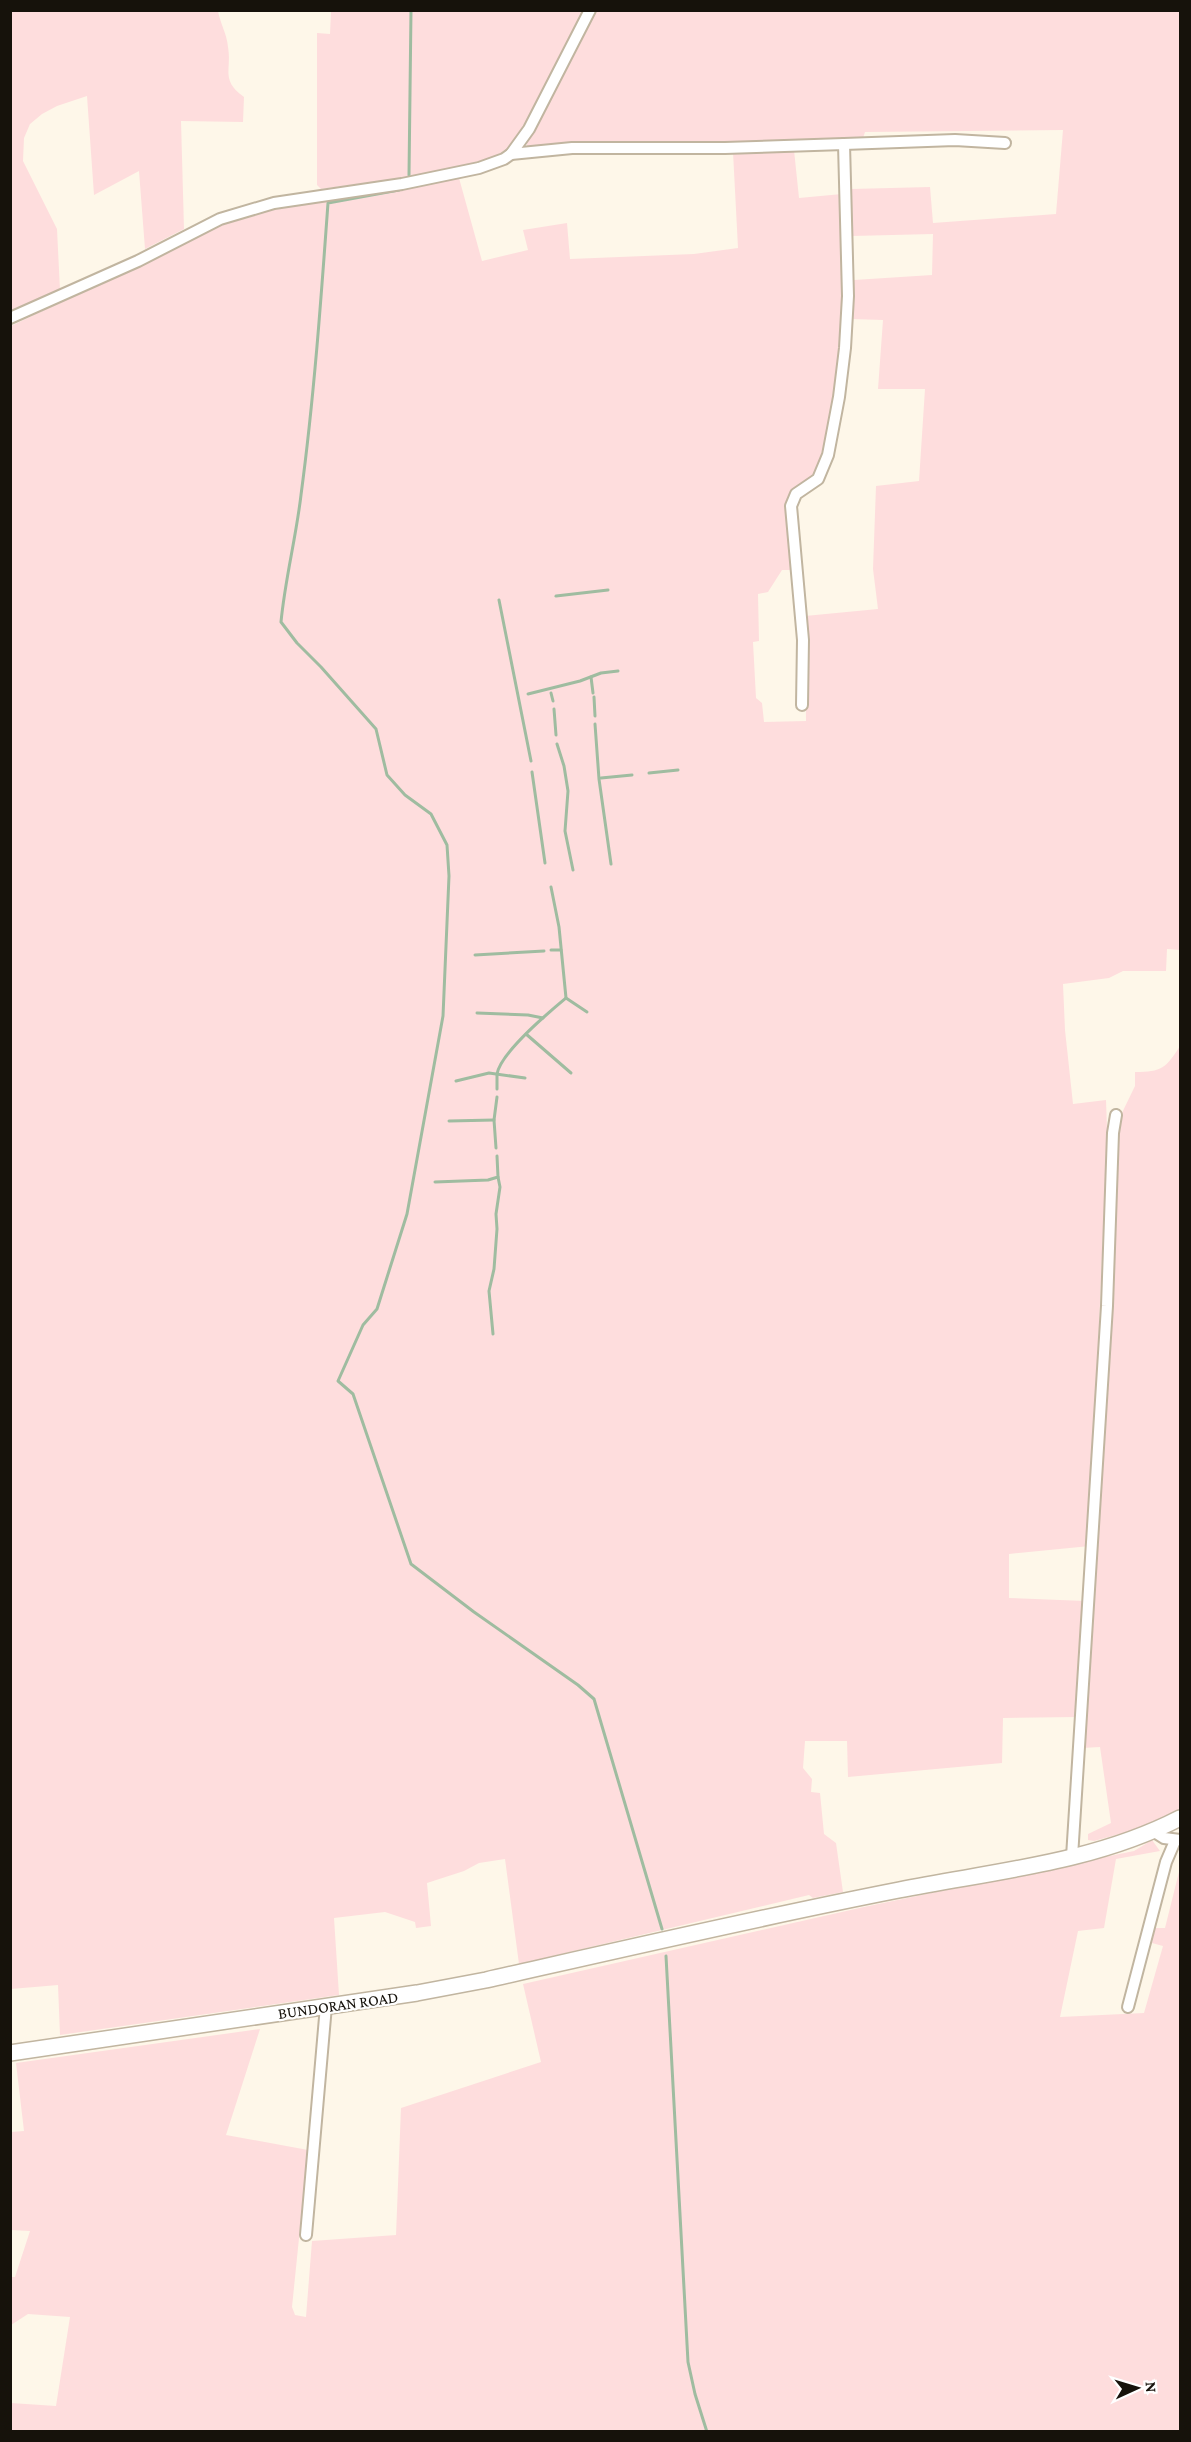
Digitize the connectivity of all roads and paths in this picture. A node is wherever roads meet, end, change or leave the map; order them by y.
1 (590, 10) edge
2 (1005, 143) dead end
3 (844, 144) junction
4 (511, 154) junction
5 (10, 318) edge
6 (801, 705) dead end
7 (1116, 1115) dead end
8 (1180, 1818) edge
9 (1153, 1831) junction
10 (1178, 1841) edge
11 (1072, 1857) junction
12 (326, 2006) junction
13 (1128, 2007) dead end
14 (10, 2052) edge
15 (306, 2235) dead end

1 - 4 street
2 - 3 street
3 - 4 street
3 - 6 street
4 - 5 street
7 - 11 street
8 - 9 highway, BUNDORAN ROAD
9 - 10 street
9 - 11 highway, BUNDORAN ROAD
10 - 13 street
11 - 12 highway, BUNDORAN ROAD
12 - 14 highway, BUNDORAN ROAD
12 - 15 street

